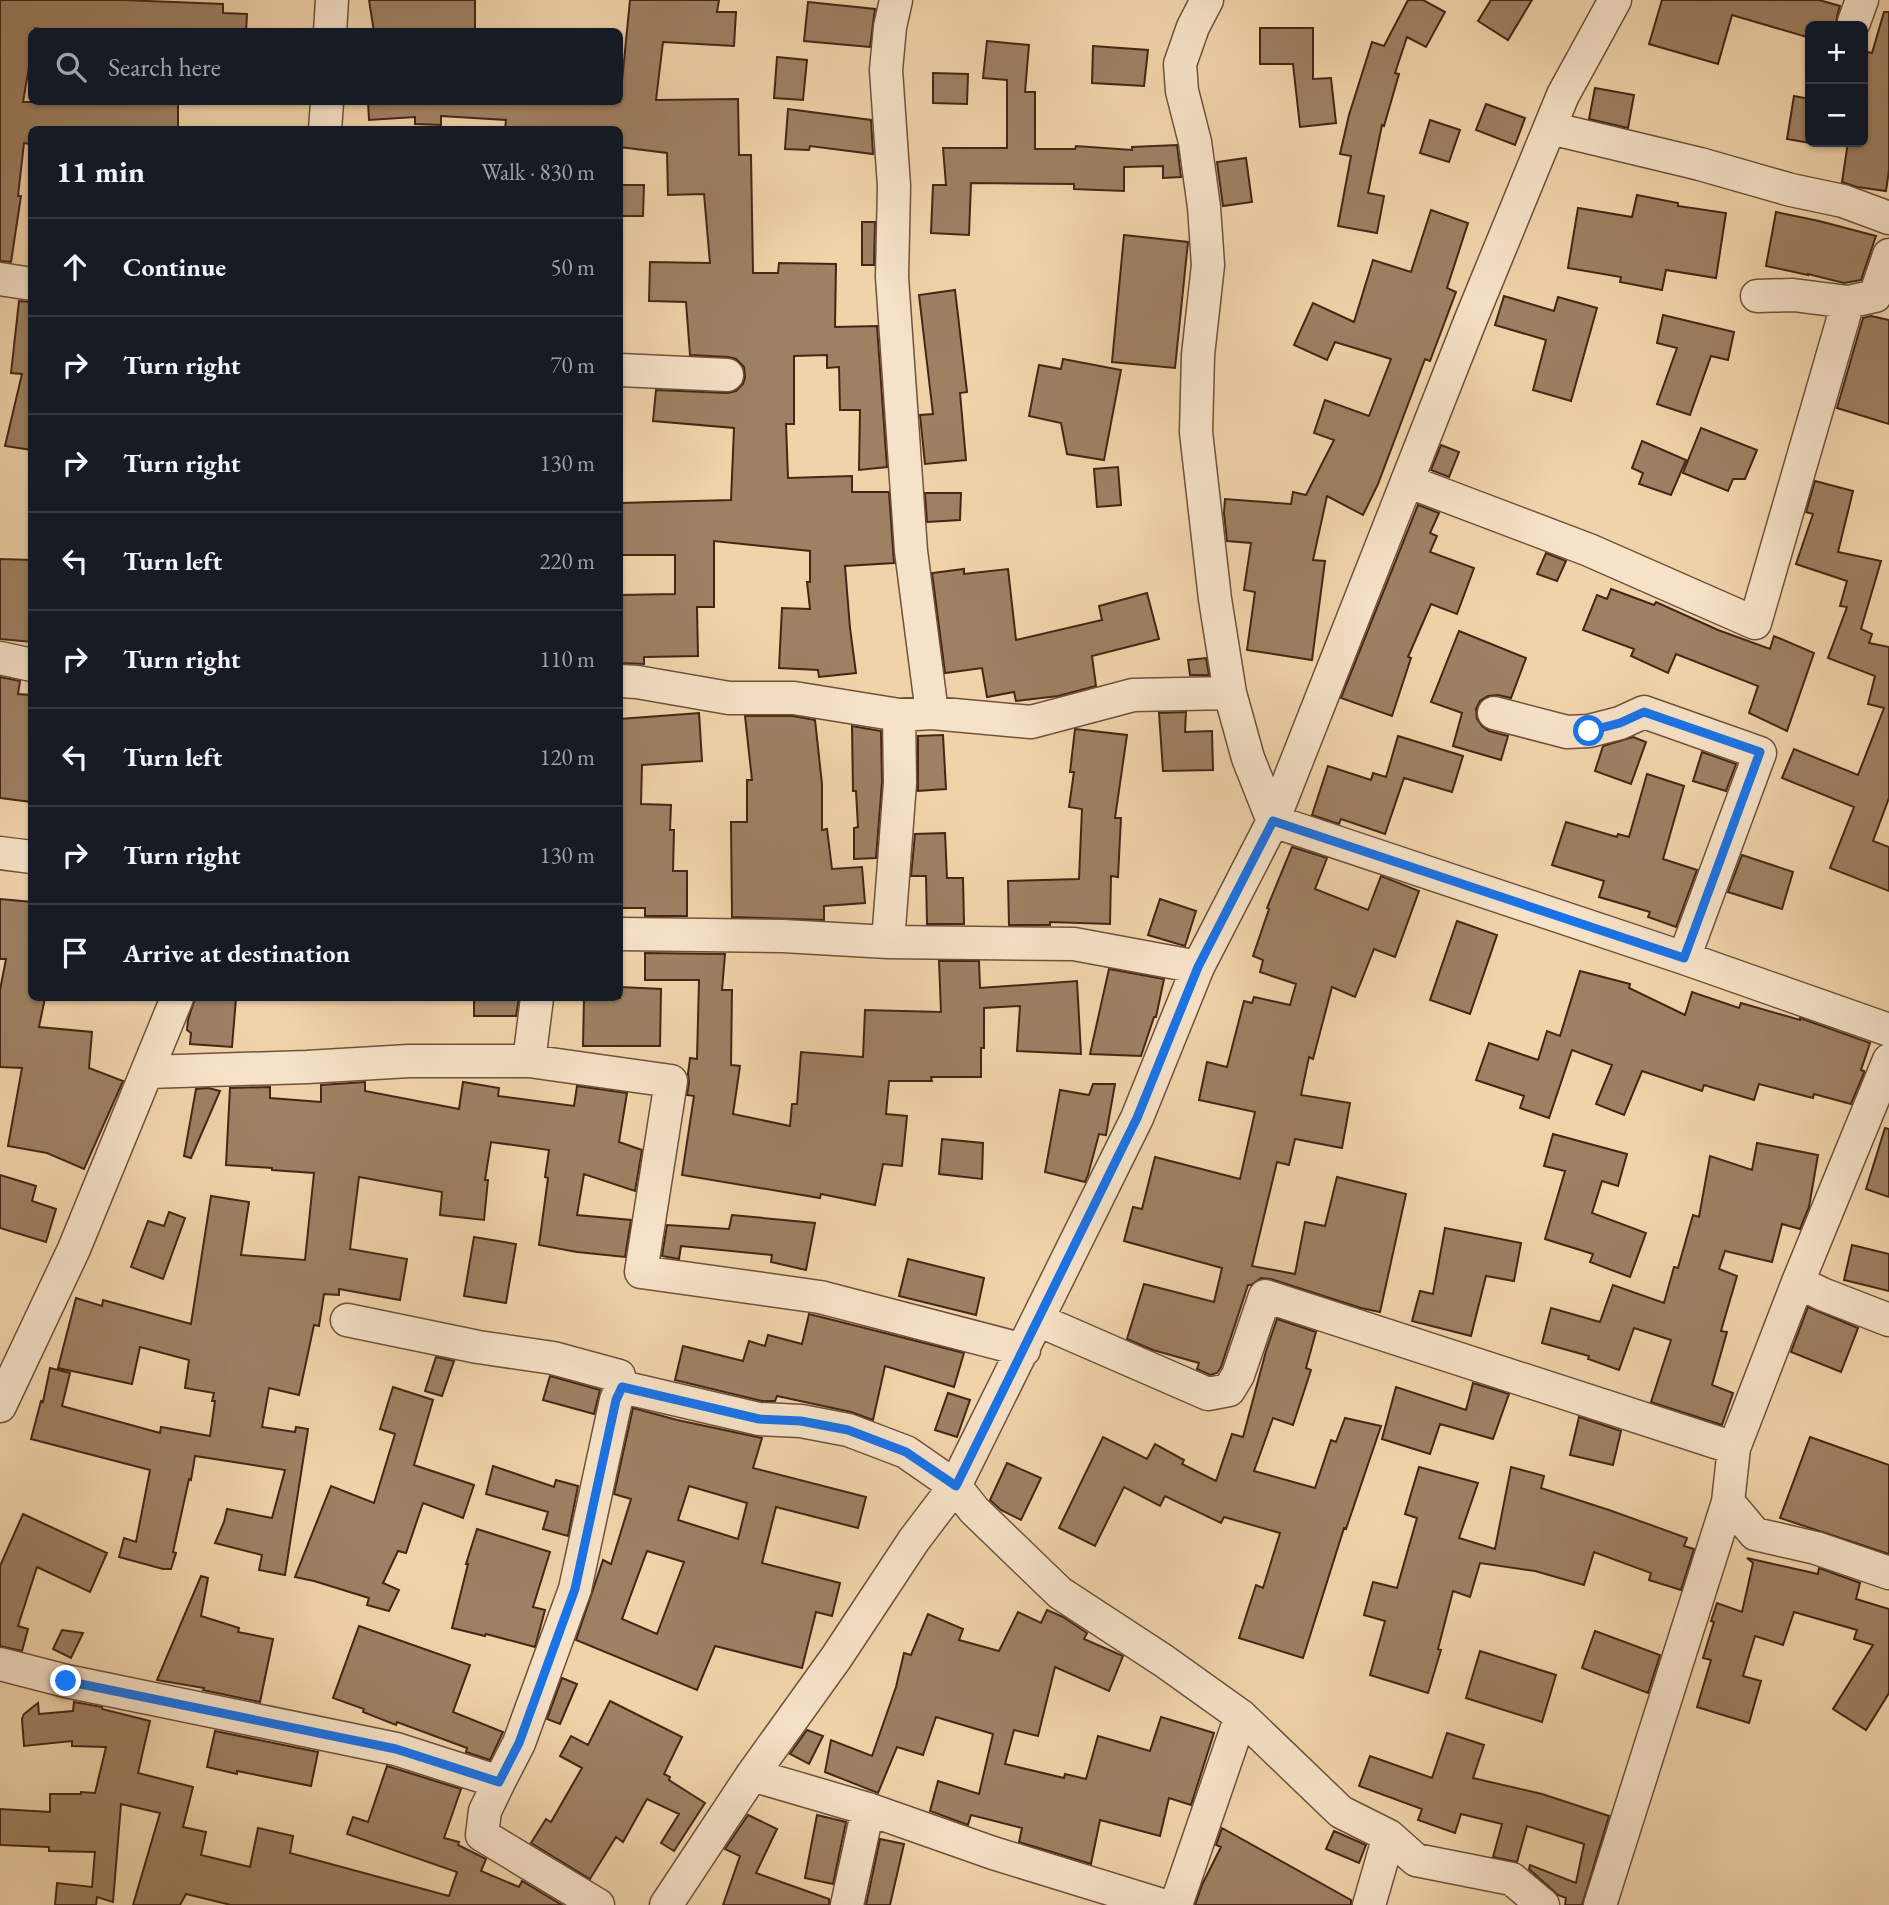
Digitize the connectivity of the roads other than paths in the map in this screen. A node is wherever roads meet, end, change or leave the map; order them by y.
1 (332, 0) edge
2 (895, 0) edge
3 (1207, 0) edge
4 (1615, 0) edge
5 (330, 28) edge
6 (327, 105) edge
7 (325, 126) edge
8 (1550, 128) junction
9 (1889, 218) edge
10 (1889, 255) edge
11 (0, 279) edge
12 (28, 284) edge
13 (1757, 296) dead end
14 (1848, 302) junction
15 (623, 370) edge
16 (727, 375) dead end
17 (1407, 481) junction
18 (0, 658) edge
19 (28, 664) edge
20 (623, 681) edge
21 (1230, 693) junction
22 (932, 713) junction
23 (1494, 713) dead end
24 (899, 715) junction
25 (1273, 821) junction
26 (0, 853) edge
27 (28, 856) edge
28 (623, 934) edge
29 (888, 942) junction
30 (1684, 958) junction
31 (1198, 967) junction
32 (176, 1001) edge
33 (537, 1001) edge
34 (1889, 1030) edge
35 (1889, 1060) edge
36 (529, 1061) junction
37 (148, 1072) junction
38 (1798, 1282) junction
39 (347, 1320) dead end
40 (1038, 1320) junction
41 (1889, 1320) edge
42 (1024, 1350) junction
43 (622, 1387) junction
44 (0, 1406) edge
45 (1734, 1448) junction
46 (956, 1486) junction
47 (1728, 1502) junction
48 (1889, 1573) edge
49 (0, 1664) edge
50 (1241, 1716) junction
51 (752, 1775) junction
52 (499, 1782) junction
53 (867, 1809) junction
54 (1389, 1836) junction
55 (598, 1905) edge
56 (666, 1905) edge
57 (847, 1905) edge
58 (1162, 1905) edge
59 (1176, 1905) edge
60 (1369, 1905) edge
61 (1543, 1905) edge
62 (1600, 1905) edge

1 - 5 street
2 - 22 street
3 - 21 street
4 - 8 street
6 - 7 street
8 - 9 street
8 - 17 street
10 - 14 street
11 - 12 street
13 - 14 street
14 - 17 street
15 - 16 street
17 - 25 street
18 - 19 street
20 - 24 street
21 - 22 street
21 - 25 street
22 - 24 street
23 - 30 street
24 - 29 street
25 - 30 street
25 - 31 street
26 - 27 street
28 - 29 street
29 - 31 street
30 - 34 street
31 - 40 street
32 - 37 street
33 - 36 street
35 - 38 street
36 - 37 street
36 - 42 street
37 - 44 street
38 - 41 street
38 - 45 street
39 - 43 street
40 - 42 street
40 - 45 street
42 - 46 street
43 - 46 street
43 - 52 street
45 - 47 street
46 - 50 street
46 - 51 street
47 - 48 street
47 - 62 street
49 - 52 street
50 - 54 street
50 - 59 street
51 - 53 street
51 - 56 street
52 - 55 street
53 - 57 street
53 - 58 street
54 - 60 street
54 - 61 street

